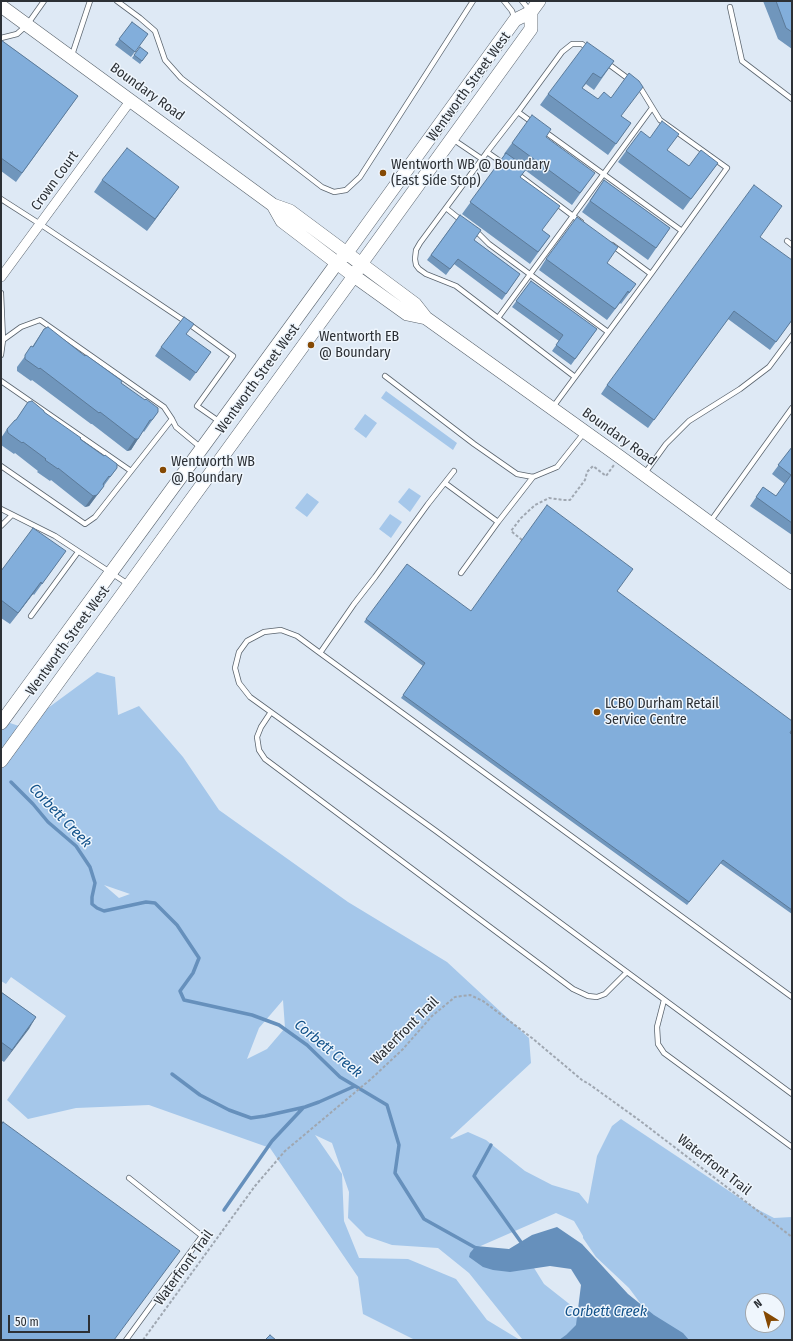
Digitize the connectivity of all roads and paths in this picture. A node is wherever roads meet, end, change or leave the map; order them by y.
1 (44, 1) edge
2 (90, 1) edge
3 (117, 1) edge
4 (472, 1) edge
5 (504, 1) edge
6 (522, 1) edge
7 (539, 1) edge
8 (1, 6) edge
9 (730, 7) dead end
10 (531, 12) junction
11 (515, 20) junction
12 (27, 25) junction
13 (1, 38) edge
14 (594, 53) edge
15 (71, 57) junction
16 (600, 58) edge
17 (792, 99) edge
18 (131, 100) junction
19 (652, 108) junction
20 (518, 112) junction
21 (452, 138) junction
22 (487, 152) junction
23 (482, 159) junction
24 (506, 166) edge
25 (512, 170) edge
26 (604, 175) junction
27 (1, 199) edge
28 (446, 208) junction
29 (574, 216) junction
30 (465, 223) edge
31 (40, 224) junction
32 (586, 226) edge
33 (471, 227) edge
34 (682, 230) junction
35 (606, 240) edge
36 (787, 241) dead end
37 (792, 245) edge
38 (342, 258) junction
39 (361, 264) junction
40 (650, 274) junction
41 (530, 275) junction
42 (354, 276) junction
43 (1, 277) edge
44 (1, 293) edge
45 (426, 318) junction
46 (498, 318) junction
47 (608, 332) junction
48 (792, 336) edge
49 (3, 340) junction
50 (1, 355) edge
51 (385, 376) dead end
52 (575, 377) junction
53 (1, 381) edge
54 (552, 408) junction
55 (792, 408) edge
56 (172, 419) junction
57 (221, 422) junction
58 (585, 432) junction
59 (201, 448) junction
60 (615, 464) dead end
61 (1, 466) edge
62 (132, 471) junction
63 (454, 471) dead end
64 (644, 475) junction
65 (533, 477) junction
66 (445, 483) junction
67 (1, 509) edge
68 (12, 515) junction
69 (498, 522) junction
70 (709, 523) junction
71 (1, 526) edge
72 (522, 540) edge
73 (78, 552) junction
74 (110, 572) junction
75 (461, 573) dead end
76 (792, 583) edge
77 (129, 585) junction
78 (31, 616) dead end
79 (320, 653) junction
80 (271, 712) junction
81 (1, 723) edge
82 (1, 762) edge
83 (626, 972) junction
84 (792, 997) edge
85 (664, 1000) junction
86 (792, 1094) edge
87 (792, 1147) edge
88 (129, 1178) dead end
89 (792, 1237) edge
90 (126, 1340) edge
91 (143, 1340) edge

1 - 12 lane
2 - 15 lane
3 - 4 lane
5 - 11 lane
6 - 10 lane
7 - 10 main road, Wentworth Street West
8 - 12 main road, Boundary Road
9 - 17 lane
10 - 11 main road, Wentworth Street West
10 - 21 main road, Wentworth Street West
11 - 38 main road, Wentworth Street West
12 - 13 lane
12 - 15 main road, Boundary Road
14 - 20 lane
15 - 18 main road, Boundary Road
16 - 19 lane
18 - 31 street, Crown Court
18 - 38 main road, Boundary Road
19 - 26 lane
19 - 34 lane
20 - 22 lane
20 - 26 lane
21 - 23 lane
21 - 39 main road, Wentworth Street West
22 - 23 lane
22 - 24 lane
23 - 28 lane
25 - 29 lane
26 - 29 lane
26 - 34 lane
27 - 31 lane
28 - 30 lane
28 - 46 lane
29 - 32 lane
29 - 41 lane
31 - 43 street, Crown Court
31 - 57 lane
33 - 41 lane
34 - 40 lane
35 - 40 lane
36 - 37 lane
38 - 39 main road, Boundary Road
38 - 42 main road, Boundary Road
38 - 57 main road, Wentworth Street West
39 - 42 main road, Wentworth Street West
39 - 45 main road, Boundary Road
40 - 47 lane
41 - 46 lane
41 - 47 lane
42 - 45 main road, Boundary Road
42 - 77 main road, Wentworth Street West
44 - 49 lane
45 - 54 main road, Boundary Road
46 - 52 lane
47 - 52 lane
48 - 64 lane
49 - 50 lane
49 - 56 lane
51 - 65 lane
52 - 54 lane
53 - 62 lane
54 - 58 main road, Boundary Road
55 - 70 lane
56 - 59 lane
56 - 62 lane
57 - 59 main road, Wentworth Street West
58 - 64 main road, Boundary Road
58 - 65 lane
59 - 74 main road, Wentworth Street West
60 - 72 path
61 - 62 lane
63 - 66 lane
64 - 70 main road, Boundary Road
65 - 69 lane
66 - 69 lane
66 - 79 lane
67 - 68 lane
68 - 71 lane
68 - 73 lane
69 - 75 lane
70 - 76 main road, Boundary Road
73 - 74 lane
73 - 78 lane
74 - 77 lane
74 - 81 main road, Wentworth Street West
77 - 82 main road, Wentworth Street West
79 - 80 lane
79 - 84 lane
80 - 83 lane
80 - 83 lane
83 - 85 lane
85 - 86 lane
85 - 87 lane
88 - 90 lane
89 - 91 path, Waterfront Trail

